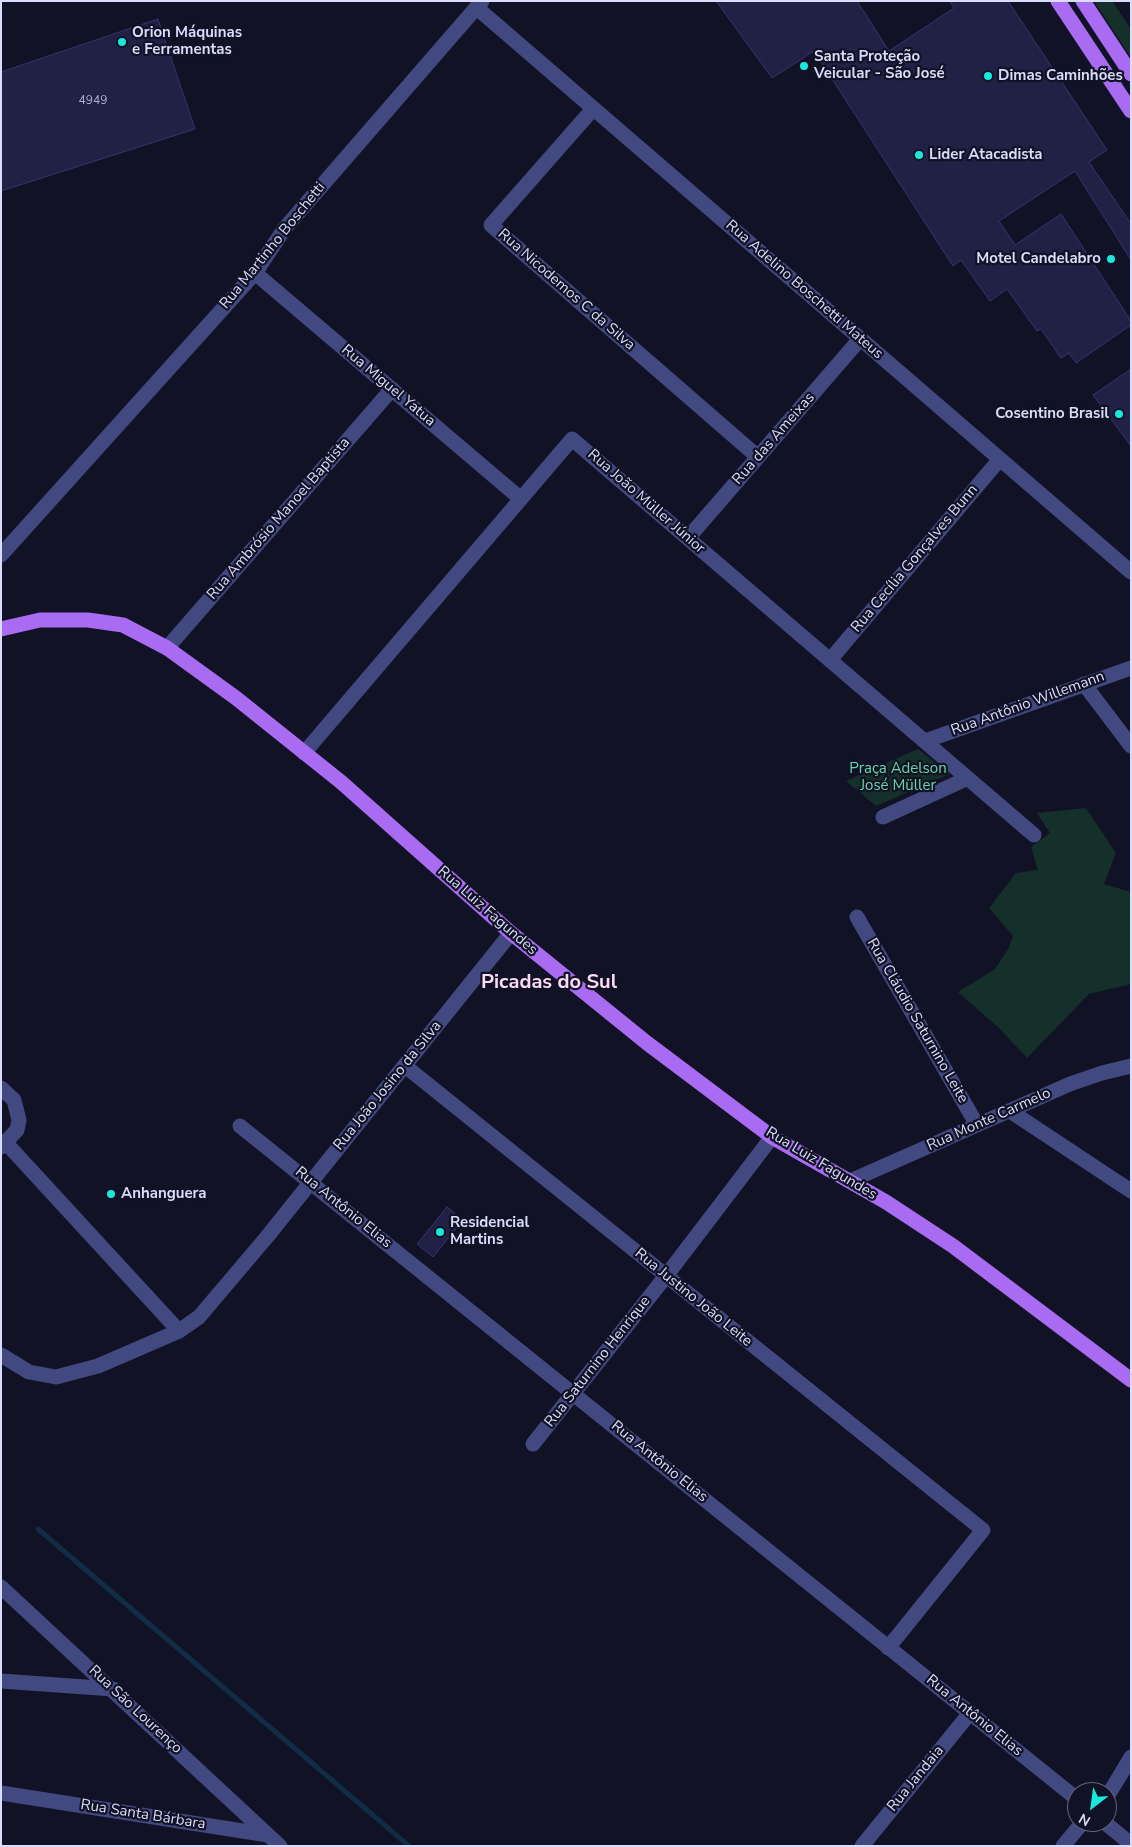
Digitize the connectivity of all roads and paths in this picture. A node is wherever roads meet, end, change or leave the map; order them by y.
1 (1058, 1) edge
2 (1083, 1) edge
3 (479, 4) edge
4 (1131, 74) edge
5 (593, 109) junction
6 (1131, 111) edge
7 (255, 273) junction
8 (860, 339) junction
9 (392, 389) junction
10 (758, 457) junction
11 (1000, 459) junction
12 (520, 498) junction
13 (688, 538) junction
14 (1, 555) edge
15 (1131, 572) edge
16 (1, 629) edge
17 (167, 648) junction
18 (830, 660) junction
19 (1131, 668) edge
20 (1084, 684) junction
21 (925, 741) junction
22 (1131, 746) edge
23 (304, 753) junction
24 (968, 778) junction
25 (883, 817) dead end
26 (1034, 835) dead end
27 (857, 917) dead end
28 (511, 933) junction
29 (404, 1066) junction
30 (1131, 1066) edge
31 (1, 1088) edge
32 (1010, 1111) junction
33 (977, 1125) junction
34 (240, 1126) dead end
35 (772, 1137) junction
36 (4, 1145) edge
37 (850, 1181) junction
38 (311, 1183) junction
39 (1131, 1191) edge
40 (666, 1276) junction
41 (179, 1331) junction
42 (1, 1355) edge
43 (1131, 1380) edge
44 (573, 1394) junction
45 (534, 1444) dead end
46 (1, 1587) edge
47 (888, 1648) junction
48 (1, 1681) edge
49 (113, 1689) junction
50 (970, 1713) junction
51 (1131, 1758) edge
52 (1116, 1782) edge
53 (1067, 1791) edge
54 (1, 1793) edge
55 (1075, 1832) edge
56 (1116, 1832) edge
57 (268, 1835) junction
58 (1131, 1844) edge
59 (280, 1846) edge
60 (862, 1846) edge
61 (1063, 1846) edge

1 - 6 main road
2 - 4 main road
3 - 5 street, Rua Adelino Boschetti Mateus
3 - 7 street, Rua Martinho Boschetti
5 - 8 street, Rua Adelino Boschetti Mateus
5 - 10 street, Rua Nicodemos C da Silva
7 - 9 street, Rua Miguel Yatua
7 - 14 street, Rua Martinho Boschetti
8 - 10 street, Rua das Ameixas
8 - 11 street, Rua Adelino Boschetti Mateus
9 - 12 street, Rua Miguel Yatua
9 - 17 street, Rua Ambrósio Manoel Baptista
10 - 13 street, Rua das Ameixas
11 - 15 street, Rua Adelino Boschetti Mateus
11 - 18 street, Rua Cecília Gonçalves Bunn
12 - 13 street, Rua João Müller Júnior
12 - 23 street, Rua João Müller Júnior
13 - 18 street, Rua João Müller Júnior
16 - 17 main road, Rua Luiz Fagundes
17 - 23 main road, Rua Luiz Fagundes
18 - 21 street, Rua João Müller Júnior
19 - 20 street, Rua Antônio Willemann
20 - 21 street, Rua Antônio Willemann
20 - 22 street
21 - 24 street, Rua João Müller Júnior
23 - 28 main road, Rua Luiz Fagundes
24 - 25 street
24 - 26 street, Rua João Müller Júnior
27 - 33 street, Rua Cláudio Saturnino Leite
28 - 29 street, Rua João Josino da Silva
28 - 35 main road, Rua Luiz Fagundes
29 - 38 street, Rua João Josino da Silva
29 - 40 street, Rua Justino João Leite
30 - 32 street, Rua Monte Carmelo
31 - 36 street
32 - 33 street, Rua Monte Carmelo
32 - 39 street
33 - 37 street, Rua Monte Carmelo
34 - 38 street, Rua Antônio Elias
35 - 37 main road, Rua Luiz Fagundes
35 - 40 street, Rua Saturnino Henrique
36 - 41 street
37 - 43 main road, Rua Luiz Fagundes
38 - 41 street, Rua João Josino da Silva
38 - 44 street, Rua Antônio Elias
40 - 44 street, Rua Saturnino Henrique
40 - 47 street, Rua Justino João Leite
41 - 42 street, Rua João Josino da Silva
44 - 45 street, Rua Saturnino Henrique
44 - 47 street, Rua Antônio Elias
46 - 49 street, Rua São Lourenço
47 - 50 street, Rua Antônio Elias
48 - 49 street
49 - 57 street, Rua São Lourenço
50 - 53 street, Rua Antônio Elias
50 - 60 street, Rua Jandaia
51 - 52 street
54 - 57 street, Rua Santa Bárbara
55 - 61 street
56 - 58 street
57 - 59 street

